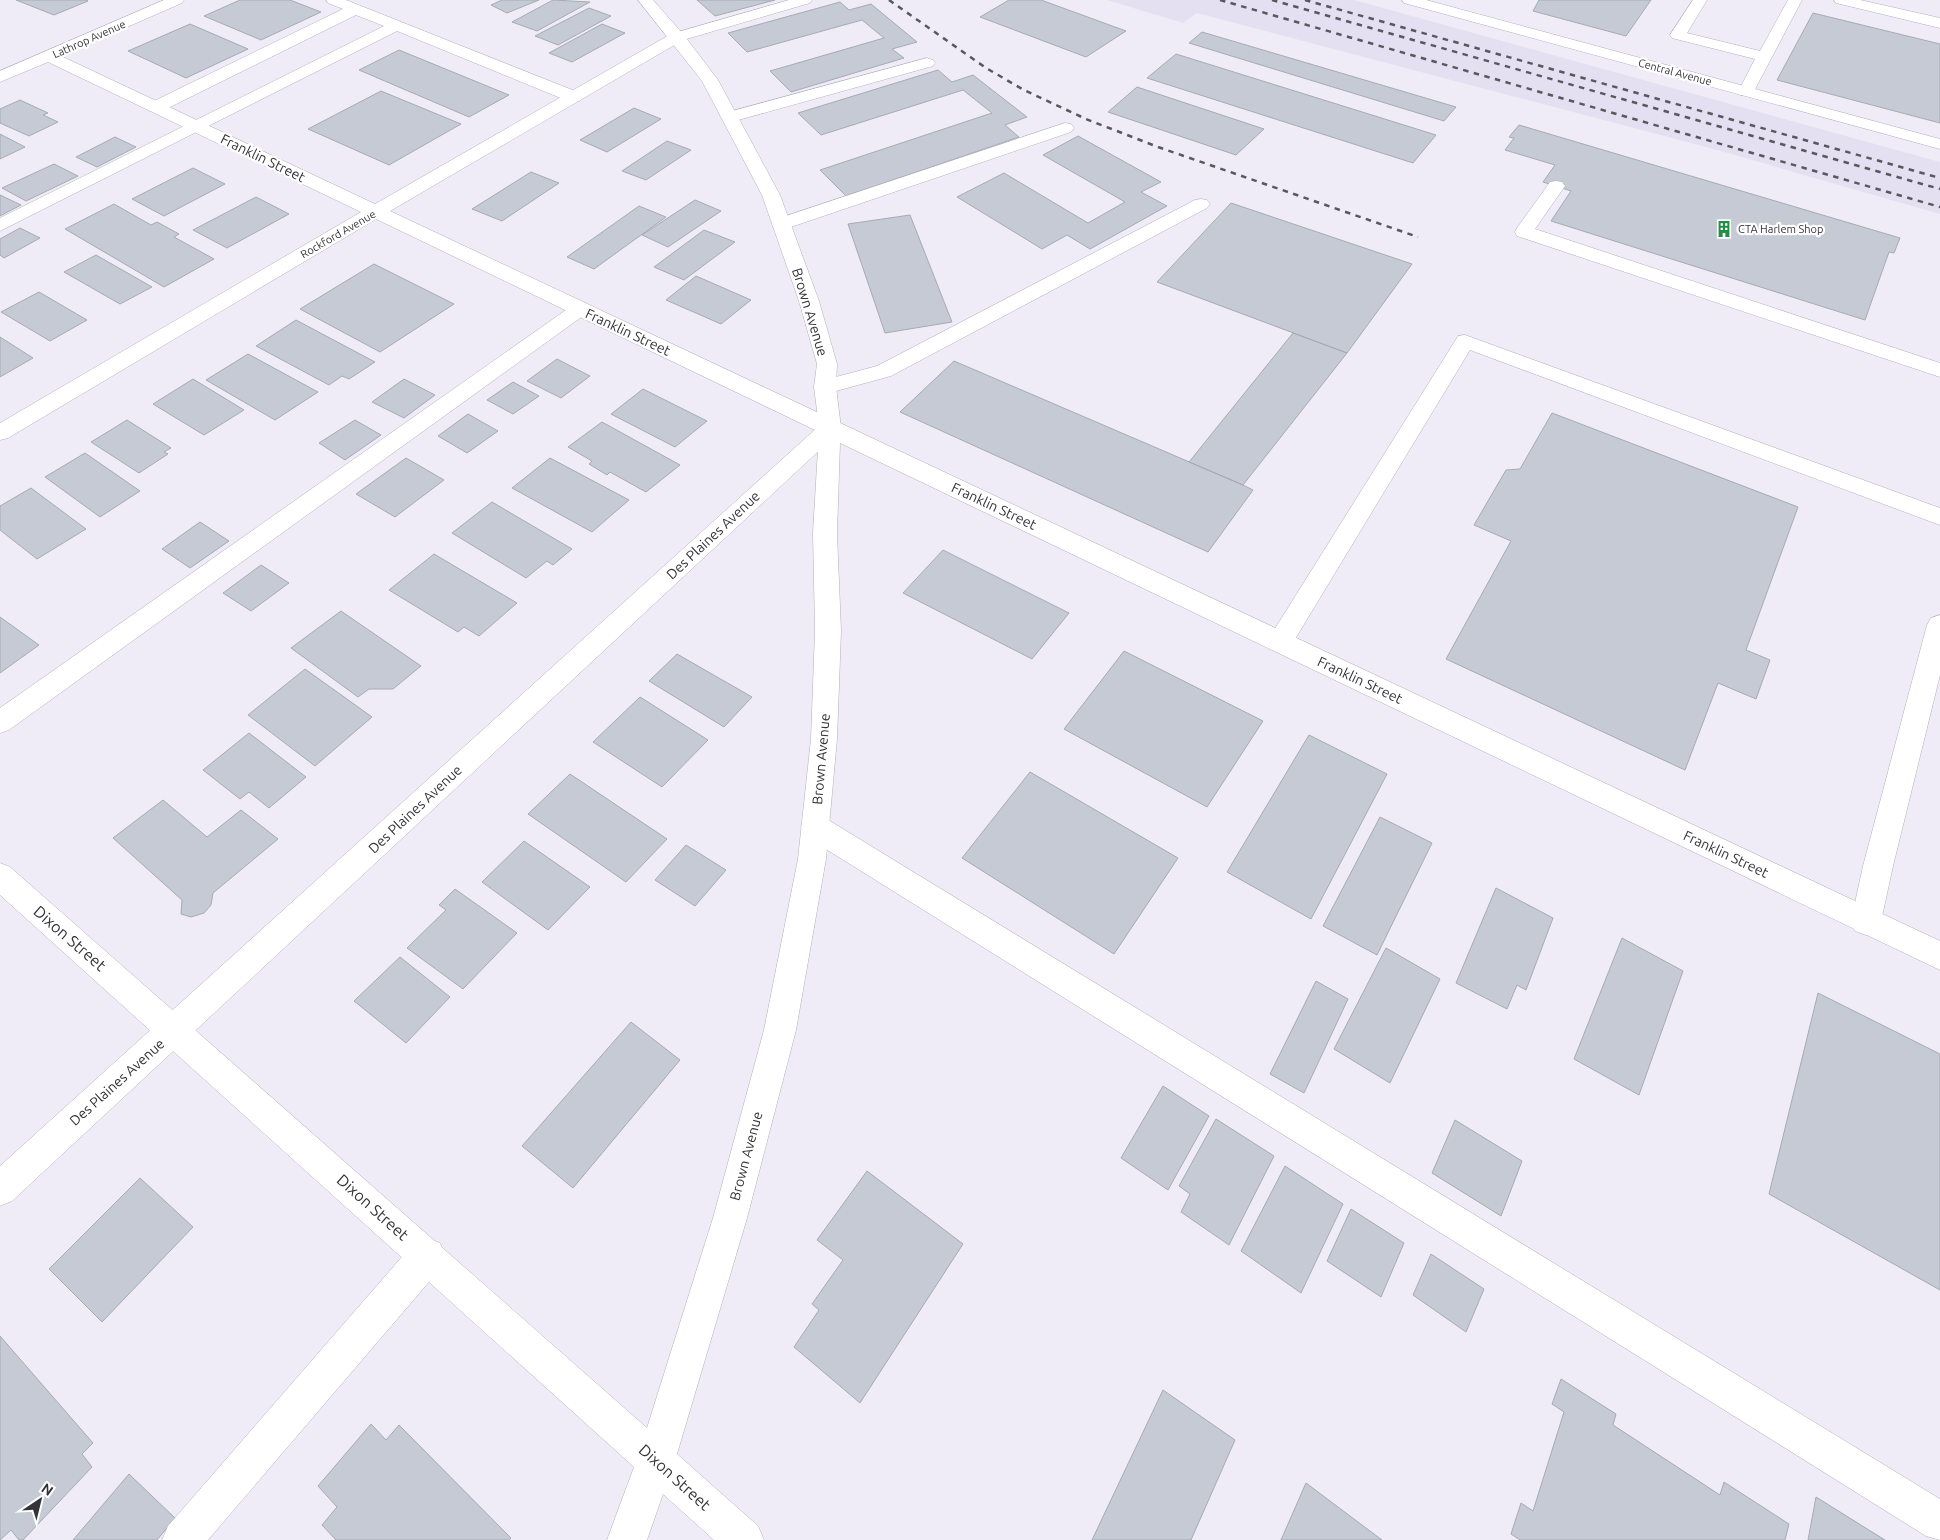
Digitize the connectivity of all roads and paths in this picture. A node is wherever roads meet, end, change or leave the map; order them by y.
1 (177, 0) edge
2 (333, 0) edge
3 (645, 0) edge
4 (805, 0) edge
5 (1700, 0) edge
6 (1795, 0) edge
7 (1841, 0) edge
8 (1418, 1) edge
9 (355, 9) junction
10 (1940, 23) edge
11 (398, 26) junction
12 (677, 37) junction
13 (48, 56) junction
14 (1765, 57) junction
15 (927, 63) dead end
16 (0, 77) edge
17 (1746, 92) junction
18 (574, 97) junction
19 (156, 107) junction
20 (731, 117) junction
21 (198, 127) junction
22 (1065, 128) dead end
23 (1940, 144) edge
24 (1556, 186) dead end
25 (1201, 204) dead end
26 (375, 212) junction
27 (781, 224) junction
28 (0, 225) edge
29 (580, 309) junction
30 (1940, 370) edge
31 (825, 387) junction
32 (830, 428) junction
33 (0, 433) edge
34 (1940, 517) edge
35 (1940, 624) edge
36 (1280, 642) junction
37 (0, 722) edge
38 (815, 827) junction
39 (0, 876) edge
40 (1866, 921) junction
41 (1940, 956) edge
42 (174, 1030) junction
43 (0, 1189) edge
44 (427, 1256) junction
45 (656, 1460) junction
46 (1940, 1522) edge
47 (182, 1540) edge
48 (627, 1540) edge
49 (744, 1540) edge

1 - 13 street, Lathrop Avenue
2 - 9 street
3 - 12 street, Brown Avenue
4 - 12 street, Rockford Avenue
5 - 14 street
6 - 14 street
7 - 10 street
8 - 17 street, Central Avenue
9 - 11 street
9 - 19 street
11 - 18 street
11 - 21 street
12 - 18 street, Rockford Avenue
12 - 20 street, Brown Avenue
13 - 16 street, Lathrop Avenue
13 - 19 street, Franklin Street
14 - 17 street
15 - 20 street
17 - 23 street, Central Avenue
18 - 26 street, Rockford Avenue
19 - 21 street, Franklin Street
20 - 27 street, Brown Avenue
21 - 26 street, Franklin Street
21 - 28 street
22 - 27 street
24 - 30 street
25 - 31 street
26 - 29 street, Franklin Street
26 - 33 street, Rockford Avenue
27 - 31 street, Brown Avenue
29 - 32 street, Franklin Street
29 - 37 street
31 - 32 street, Brown Avenue
32 - 36 street, Franklin Street
32 - 38 street, Brown Avenue
32 - 42 street, Des Plaines Avenue
34 - 36 street
35 - 40 street
36 - 40 street, Franklin Street
38 - 45 street, Brown Avenue
38 - 46 street
39 - 42 street, Dixon Street
40 - 41 street, Franklin Street
42 - 43 street, Des Plaines Avenue
42 - 44 street, Dixon Street
44 - 45 street, Dixon Street
44 - 47 street
45 - 48 street, Brown Avenue
45 - 49 street, Dixon Street

